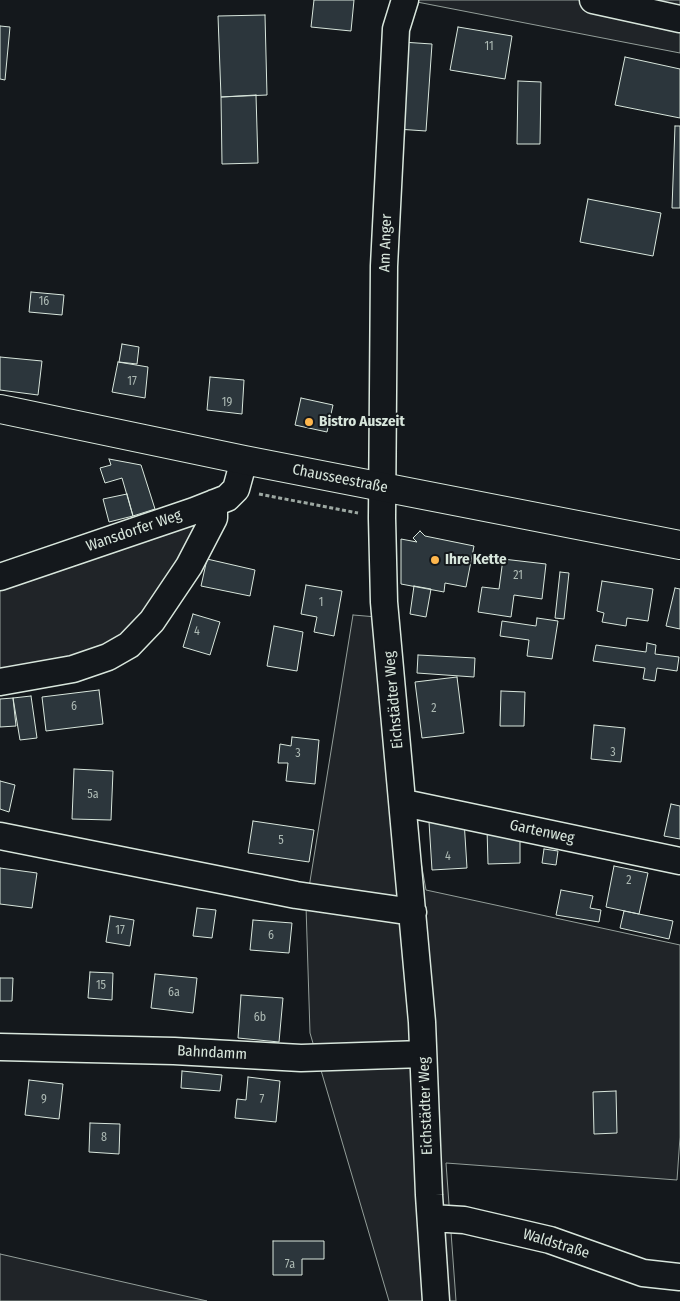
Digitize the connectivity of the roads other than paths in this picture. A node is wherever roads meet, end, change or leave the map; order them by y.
1 (405, 0) edge
2 (593, 0) edge
3 (680, 19) edge
4 (0, 409) edge
5 (244, 460) junction
6 (383, 487) junction
7 (225, 496) junction
8 (680, 545) edge
9 (0, 576) edge
10 (0, 682) edge
11 (404, 803) junction
12 (0, 836) edge
13 (680, 861) edge
14 (413, 912) junction
15 (0, 1047) edge
16 (424, 1054) junction
17 (431, 1218) junction
18 (680, 1277) edge
19 (436, 1301) edge

1 - 6 street, Am Anger
2 - 3 street
4 - 5 main road, Chausseestraße
5 - 6 main road, Chausseestraße
5 - 7 street
6 - 8 main road, Chausseestraße
6 - 11 street, Eichstädter Weg
7 - 9 street, Wansdorfer Weg
7 - 10 street
11 - 13 street, Gartenweg
11 - 14 street, Eichstädter Weg
12 - 14 street
14 - 16 street, Eichstädter Weg
15 - 16 street, Bahndamm
16 - 17 street, Eichstädter Weg
17 - 18 street, Waldstraße
17 - 19 street, Eichstädter Weg

